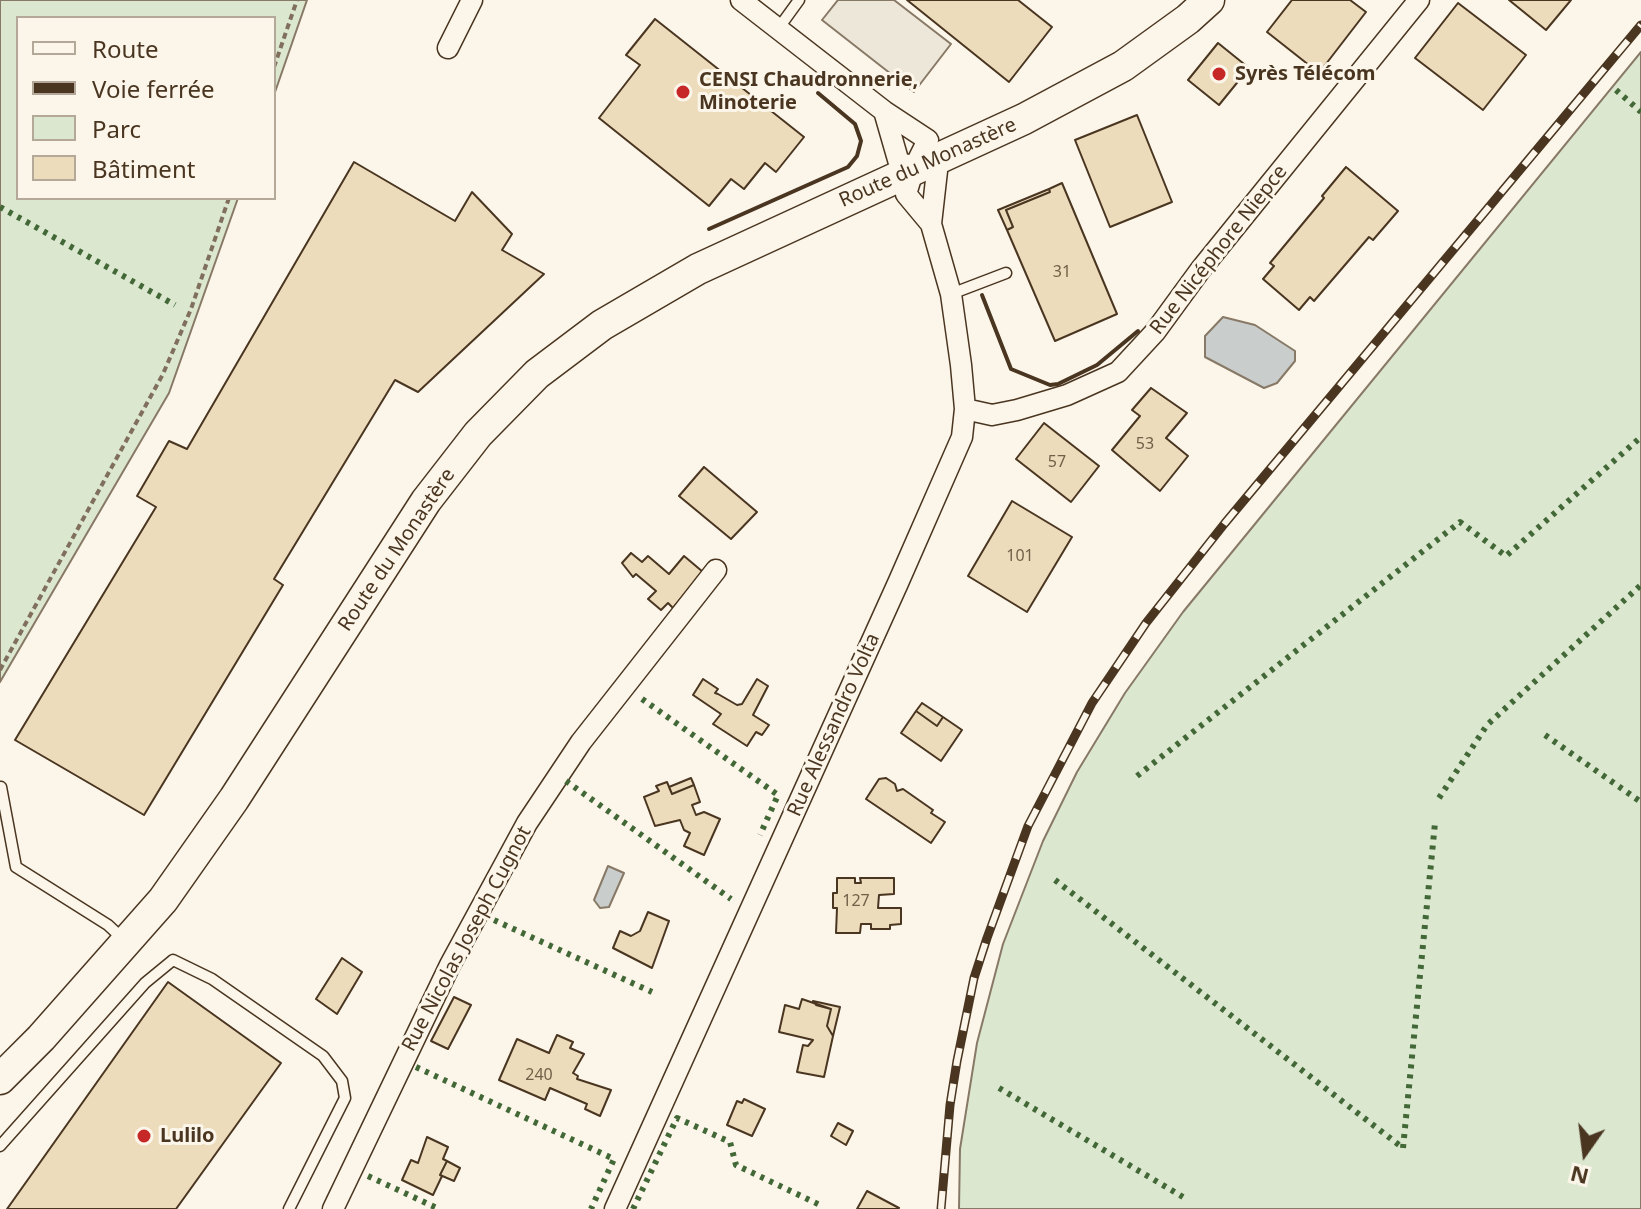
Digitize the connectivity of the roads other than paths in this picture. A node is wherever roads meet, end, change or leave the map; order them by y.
1 (472, 0) edge
2 (741, 0) edge
3 (799, 0) edge
4 (1209, 0) edge
5 (1419, 0) edge
6 (778, 29) junction
7 (448, 48) dead end
8 (884, 111) junction
9 (914, 168) junction
10 (1006, 273) dead end
11 (951, 294) junction
12 (965, 409) junction
13 (716, 570) dead end
14 (1, 787) edge
15 (127, 943) junction
16 (0, 1079) edge
17 (0, 1146) edge
18 (289, 1209) edge
19 (333, 1209) edge
20 (615, 1209) edge

1 - 7 street
2 - 6 street
3 - 6 lane
4 - 9 street, Route du Monastère
5 - 12 street, Rue Nicéphore Niepce
6 - 8 street
8 - 9 street
8 - 9 street
9 - 11 street, Rue Alessandro Volta
9 - 15 street, Route du Monastère
10 - 11 lane
11 - 12 street, Rue Alessandro Volta
12 - 20 street, Rue Alessandro Volta
13 - 19 street, Rue Nicolas Joseph Cugnot
14 - 15 lane
15 - 16 street, Route du Monastère
17 - 18 lane

